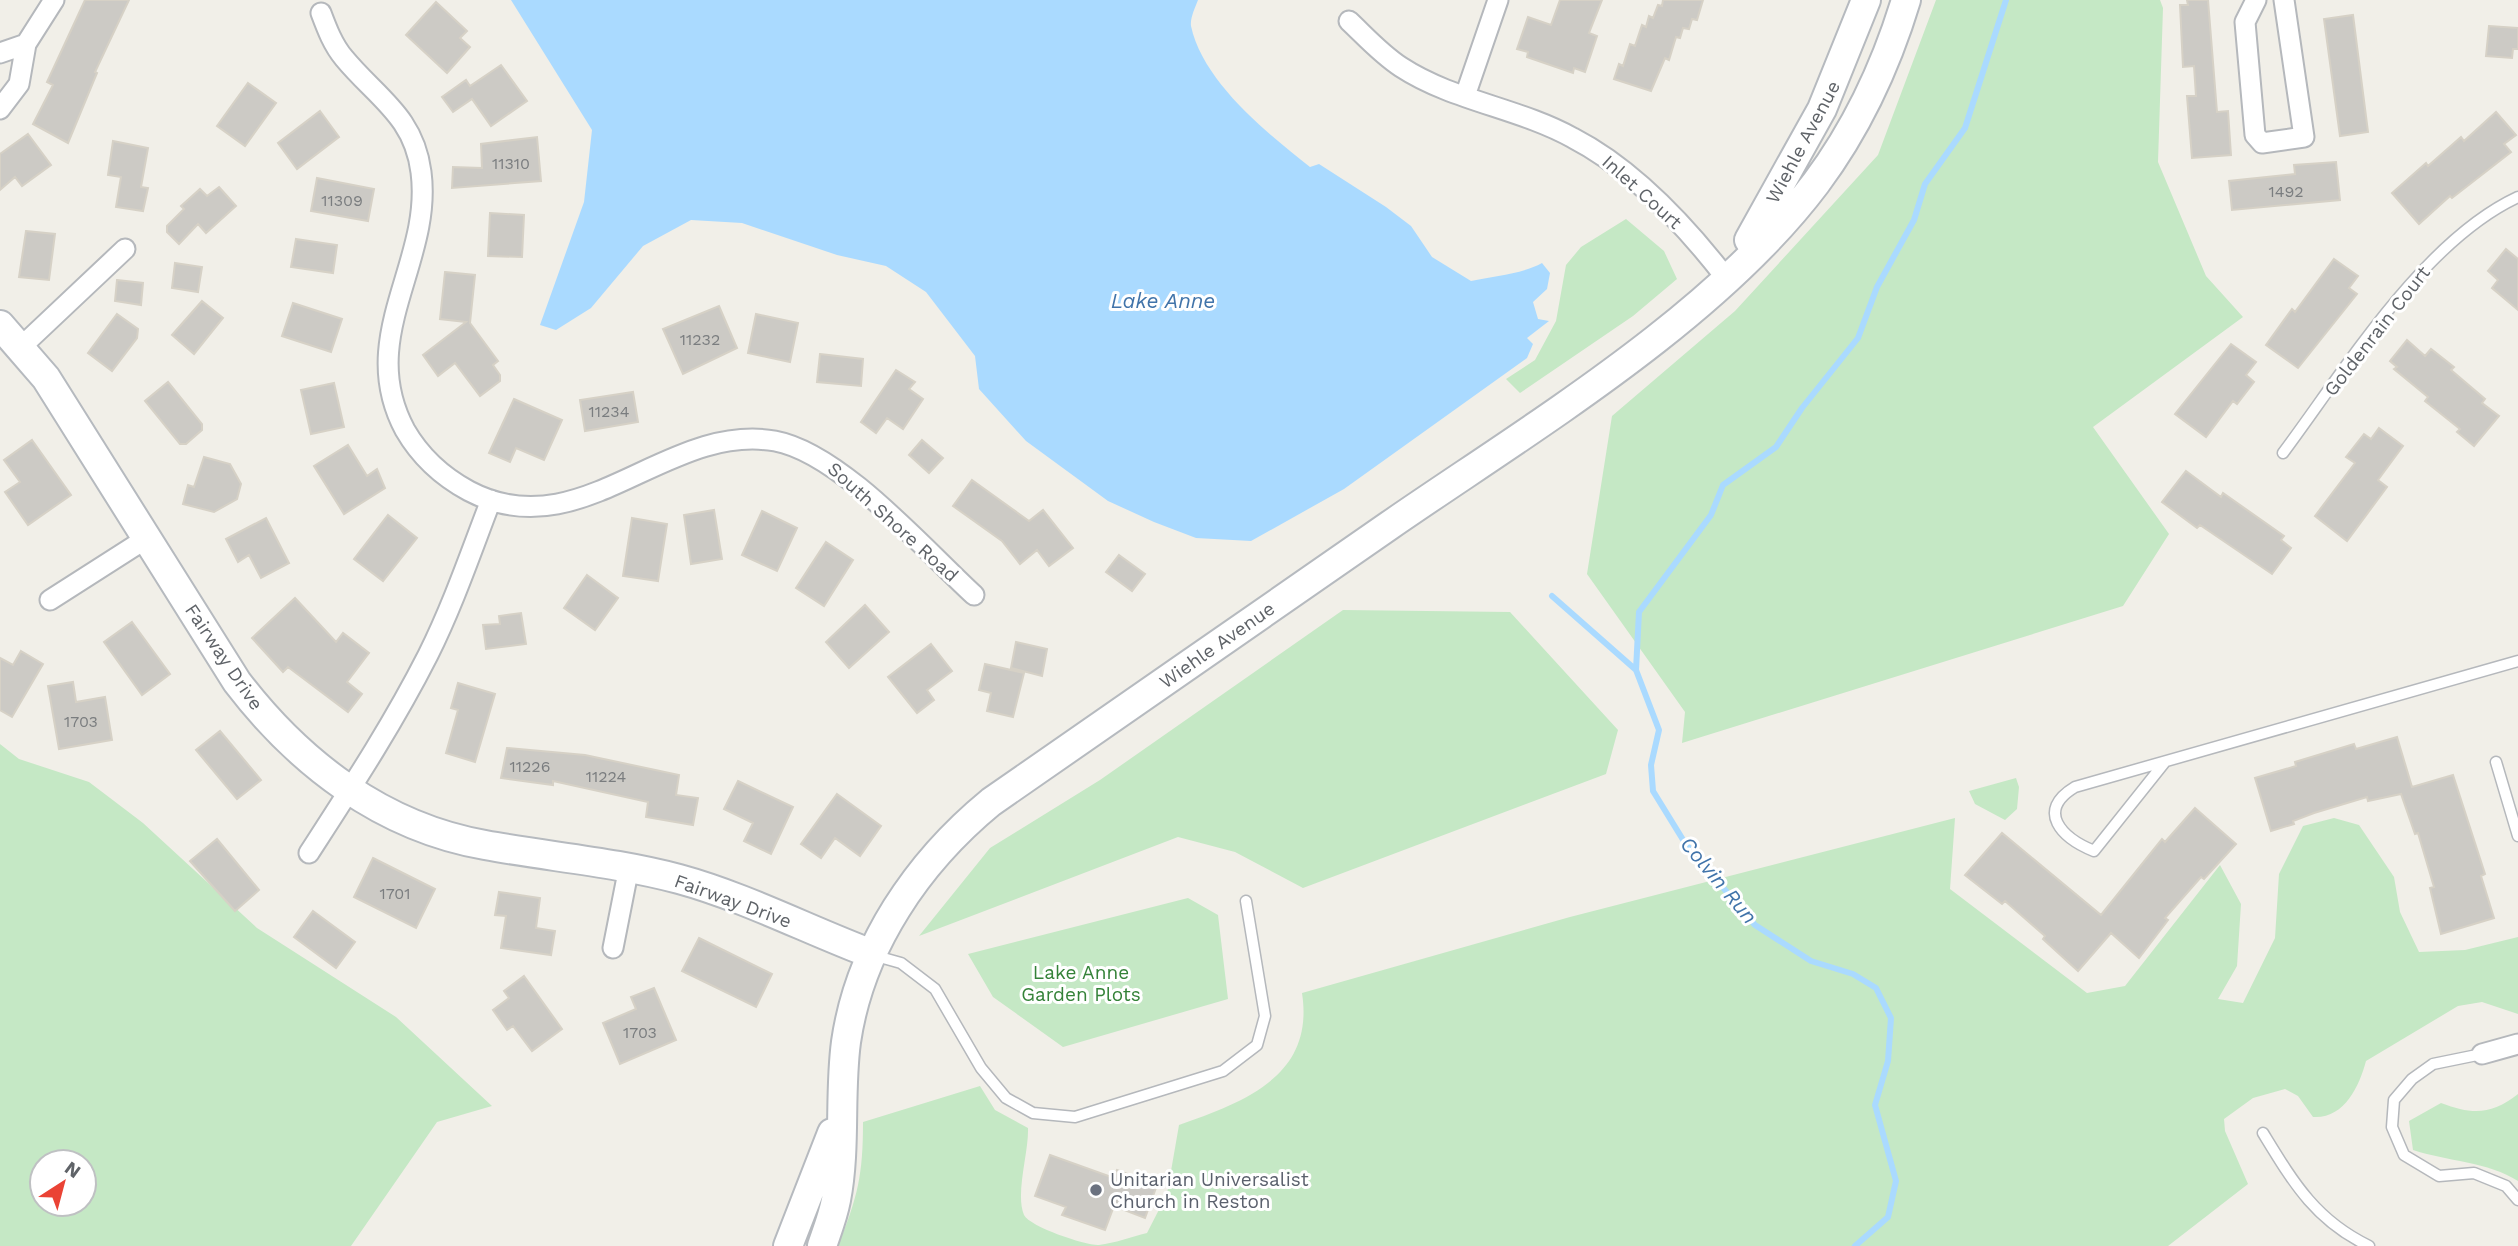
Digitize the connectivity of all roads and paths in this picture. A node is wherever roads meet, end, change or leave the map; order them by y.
1 (54, 0) edge
2 (1498, 0) edge
3 (1866, 0) edge
4 (1906, 0) edge
5 (2256, 0) edge
6 (2284, 0) edge
7 (321, 13) dead end
8 (1349, 21) dead end
9 (26, 44) junction
10 (0, 53) edge
11 (1465, 96) junction
12 (0, 109) edge
13 (2518, 197) edge
14 (125, 249) dead end
15 (1726, 278) junction
16 (0, 325) edge
17 (20, 348) junction
18 (2283, 453) dead end
19 (491, 500) junction
20 (147, 538) junction
21 (974, 594) dead end
22 (50, 600) dead end
23 (2518, 661) edge
24 (2165, 762) junction
25 (2496, 762) dead end
26 (349, 790) junction
27 (2518, 835) edge
28 (309, 853) dead end
29 (629, 867) junction
30 (1246, 901) dead end
31 (613, 948) dead end
32 (872, 954) junction
33 (2518, 1044) edge
34 (2482, 1054) joint
35 (841, 1107) junction
36 (2263, 1133) dead end
37 (2518, 1200) edge
38 (788, 1246) edge
39 (822, 1246) edge
40 (2369, 1246) edge

1 - 9 street
2 - 11 street
3 - 15 main road, Wiehle Avenue
4 - 15 main road, Wiehle Avenue
5 - 6 street
7 - 19 street, South Shore Road
8 - 11 street, Inlet Court
9 - 10 street
9 - 12 street
11 - 15 street, Inlet Court
13 - 18 lane, Goldenrain Court
14 - 17 street
15 - 32 main road, Wiehle Avenue
16 - 17 main road, Fairway Drive
17 - 20 main road, Fairway Drive
19 - 21 street, South Shore Road
19 - 26 street
20 - 22 street
20 - 26 main road, Fairway Drive
23 - 24 lane
24 - 24 lane
25 - 27 lane
26 - 28 street
26 - 29 main road, Fairway Drive
29 - 31 street
29 - 32 main road, Fairway Drive
30 - 32 lane
32 - 35 main road, Wiehle Avenue
33 - 34 street
34 - 37 lane
35 - 38 main road, Wiehle Avenue
35 - 39 main road, Wiehle Avenue
36 - 40 lane

